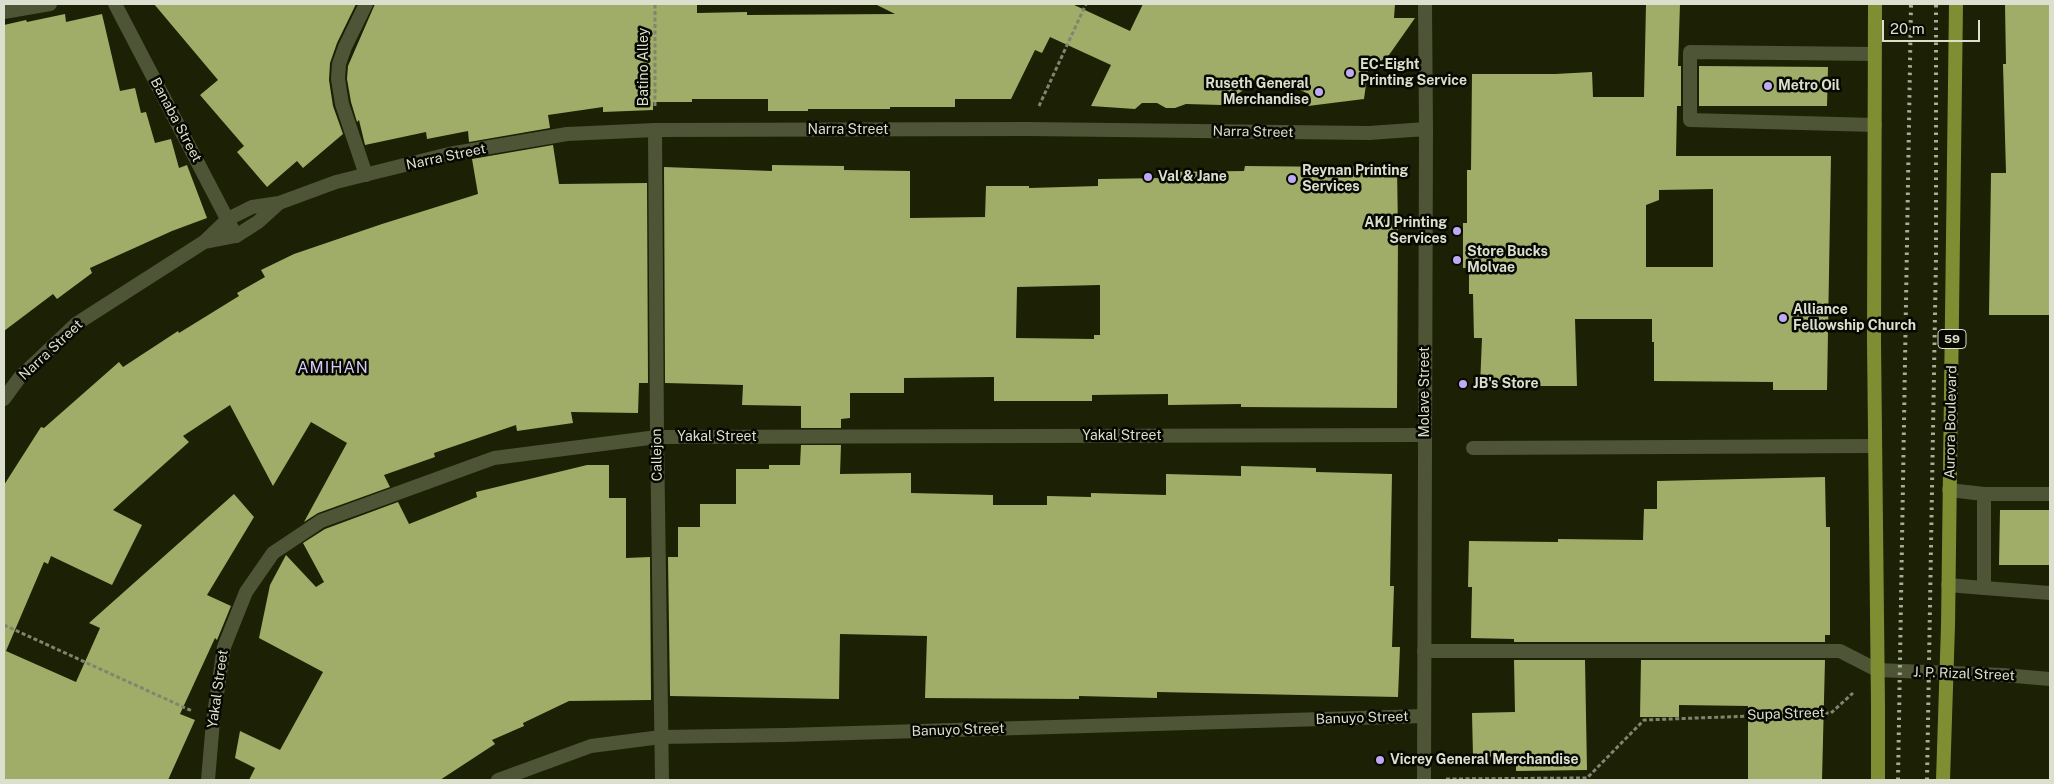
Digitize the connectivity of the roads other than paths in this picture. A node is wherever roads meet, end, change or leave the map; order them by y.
1 (50, 4) edge
2 (115, 4) edge
3 (366, 4) edge
4 (1425, 4) edge
5 (1875, 4) edge
6 (1956, 4) edge
7 (4, 12) edge
8 (1874, 54) junction
9 (1875, 125) junction
10 (1426, 129) junction
11 (656, 130) junction
12 (366, 175) junction
13 (279, 202) junction
14 (228, 219) junction
15 (236, 236) junction
16 (204, 242) junction
17 (4, 398) edge
18 (1424, 435) junction
19 (657, 437) junction
20 (1875, 446) junction
21 (1474, 448) dead end
22 (1949, 490) junction
23 (1984, 494) junction
24 (2050, 494) edge
25 (1948, 585) junction
26 (1984, 588) junction
27 (2050, 592) edge
28 (1424, 651) junction
29 (1877, 670) junction
30 (1946, 674) junction
31 (2050, 679) edge
32 (1424, 716) junction
33 (661, 737) junction
34 (208, 780) edge
35 (498, 780) edge
36 (662, 780) edge
37 (1424, 780) edge
38 (1878, 780) edge
39 (1943, 780) edge

1 - 7 street
2 - 14 street, Banaba Street
3 - 12 street
4 - 10 street, Molave Street
5 - 8 main road
6 - 22 main road, Aurora Boulevard / 59
8 - 9 main road
8 - 9 street
9 - 20 main road
10 - 11 street, Narra Street
10 - 18 street, Molave Street
11 - 12 street, Narra Street
11 - 19 street, Callejon
12 - 13 street, Narra Street
13 - 14 street, Narra Street
13 - 15 street, Narra Street
14 - 15 street, Banaba Street
14 - 16 street, Narra Street
15 - 16 street, Narra Street
16 - 17 street, Narra Street
18 - 19 street, Yakal Street
18 - 28 street, Molave Street
19 - 33 street, Callejon
19 - 34 street, Yakal Street
20 - 21 street
20 - 29 main road
22 - 23 street
22 - 25 main road, Aurora Boulevard / 59
23 - 24 street
23 - 26 street
25 - 26 street
25 - 30 main road, Aurora Boulevard / 59
26 - 27 street
28 - 29 street
28 - 32 street, Molave Street
29 - 30 street, J. P. Rizal Street
29 - 38 main road
30 - 31 street, J. P. Rizal Street
30 - 39 main road, Aurora Boulevard / 59
32 - 33 street, Banuyo Street
32 - 37 street, Molave Street
33 - 35 street, Banuyo Street
33 - 36 street, Callejon

